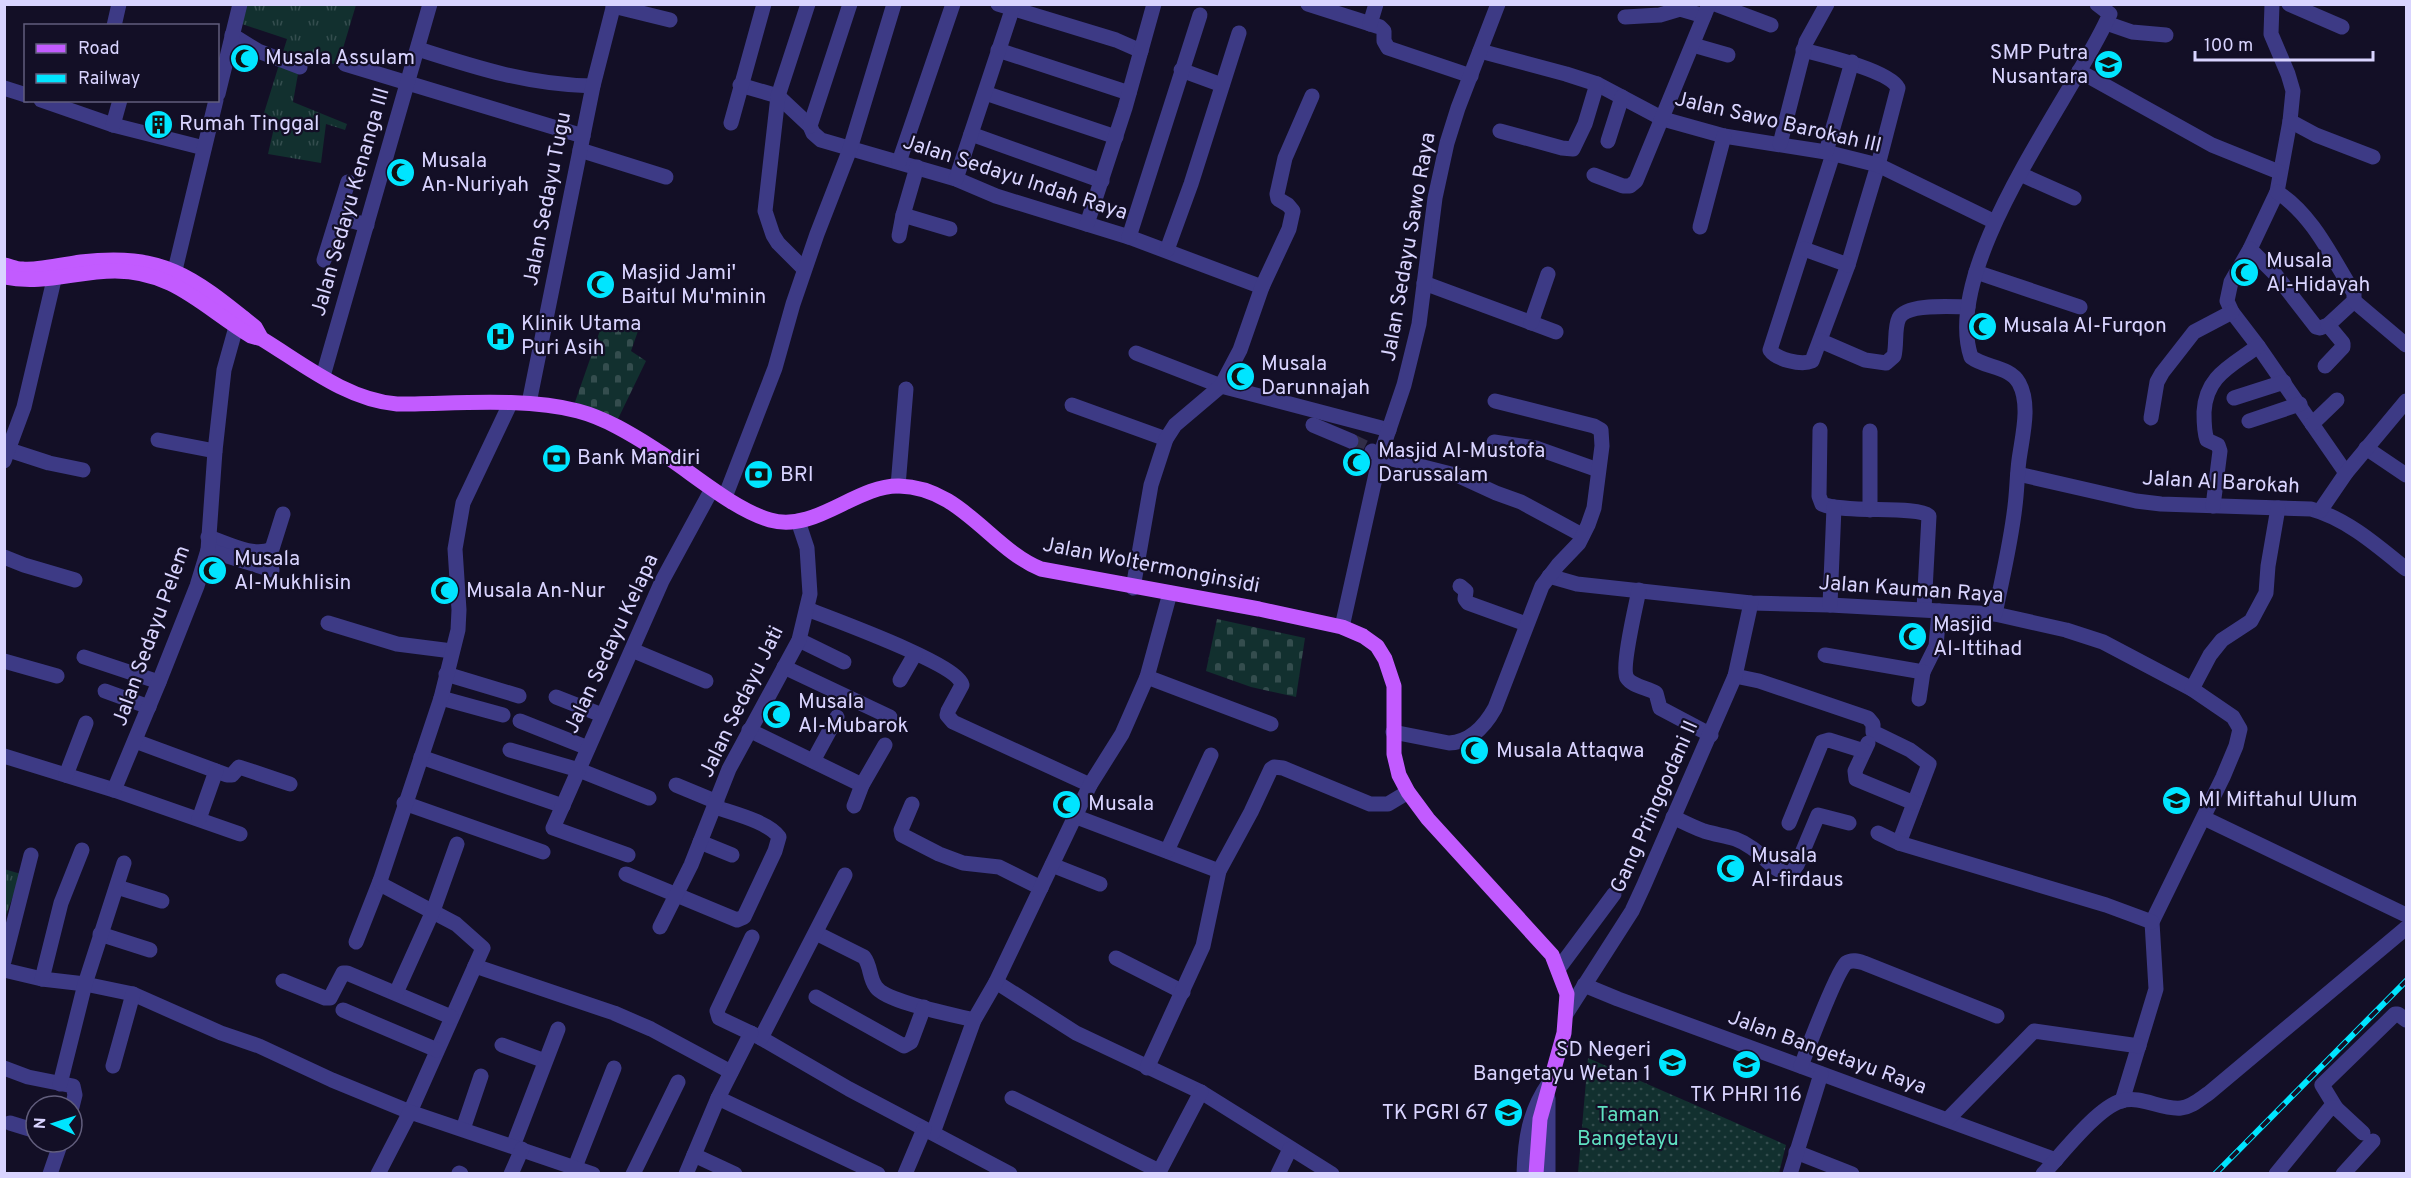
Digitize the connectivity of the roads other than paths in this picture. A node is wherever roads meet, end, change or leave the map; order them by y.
1 (119, 4) edge
2 (240, 4) edge
3 (430, 4) edge
4 (764, 4) edge
5 (808, 4) edge
6 (850, 4) edge
7 (894, 4) edge
8 (953, 4) edge
9 (998, 4) edge
10 (1376, 4) edge
11 (1498, 4) edge
12 (1827, 4) edge
13 (2272, 4) edge
14 (2289, 4) edge
15 (614, 5) edge
16 (1152, 5) edge
17 (1317, 6) edge
18 (1013, 7) edge
19 (1709, 8) edge
20 (2107, 11) edge
21 (1200, 15) dead end
22 (1625, 17) dead end
23 (669, 21) dead end
24 (114, 24) edge
25 (1370, 24) junction
26 (1772, 25) dead end
27 (2342, 27) dead end
28 (1239, 33) dead end
29 (232, 35) junction
30 (2166, 35) dead end
31 (1693, 45) junction
32 (418, 50) junction
33 (998, 50) junction
34 (1803, 50) junction
35 (1141, 51) junction
36 (1480, 51) junction
37 (1728, 55) dead end
38 (1852, 62) junction
39 (345, 64) dead end
40 (300, 67) dead end
41 (1181, 70) junction
42 (2079, 71) junction
43 (1471, 76) junction
44 (407, 83) junction
45 (1597, 84) junction
46 (740, 85) junction
47 (1222, 85) junction
48 (592, 86) junction
49 (4, 88) edge
50 (219, 90) edge
51 (985, 93) junction
52 (1129, 93) junction
53 (24, 94) edge
54 (778, 96) junction
55 (1312, 96) dead end
56 (1622, 97) junction
57 (47, 102) edge
58 (119, 102) edge
59 (216, 102) edge
60 (1663, 119) junction
61 (2290, 121) junction
62 (731, 123) dead end
63 (112, 125) junction
64 (810, 126) junction
65 (1500, 131) dead end
66 (971, 135) junction
67 (1724, 136) junction
68 (1116, 137) junction
69 (1608, 141) dead end
70 (582, 143) junction
71 (1780, 144) junction
72 (204, 148) junction
73 (850, 149) junction
74 (1829, 153) junction
75 (2373, 157) dead end
76 (899, 162) junction
77 (1878, 165) junction
78 (917, 167) junction
79 (2279, 172) junction
80 (2020, 174) junction
81 (1594, 175) dead end
82 (666, 177) dead end
83 (956, 179) junction
84 (1102, 181) junction
85 (348, 182) dead end
86 (2277, 192) junction
87 (2074, 198) dead end
88 (903, 215) junction
89 (338, 217) junction
90 (1995, 222) junction
91 (1088, 224) junction
92 (367, 225) junction
93 (1700, 227) dead end
94 (950, 229) dead end
95 (899, 236) dead end
96 (1129, 237) junction
97 (1803, 249) junction
98 (2250, 249) junction
99 (1167, 250) junction
100 (324, 260) dead end
101 (4, 264) edge
102 (1848, 265) junction
103 (138, 266) junction
104 (804, 269) junction
105 (176, 270) junction
106 (56, 271) junction
107 (1976, 272) junction
108 (1548, 274) dead end
109 (4, 277) edge
110 (1424, 283) junction
111 (191, 287) junction
112 (1262, 287) junction
113 (2354, 301) junction
114 (1968, 307) junction
115 (2080, 307) dead end
116 (2232, 312) junction
117 (240, 322) junction
118 (1531, 323) junction
119 (2328, 325) junction
120 (1556, 332) dead end
121 (1821, 341) junction
122 (2406, 345) edge
123 (2258, 346) junction
124 (1136, 353) dead end
125 (2325, 366) dead end
126 (323, 376) junction
127 (2284, 382) junction
128 (1221, 386) junction
129 (906, 389) dead end
130 (2234, 398) dead end
131 (2337, 400) dead end
132 (1495, 401) dead end
133 (529, 403) junction
134 (510, 404) junction
135 (2406, 404) edge
136 (1072, 405) dead end
137 (2300, 405) junction
138 (2151, 418) dead end
139 (2248, 421) dead end
140 (2312, 424) junction
141 (1313, 425) dead end
142 (1389, 430) junction
143 (1820, 430) dead end
144 (1870, 431) dead end
145 (1166, 439) junction
146 (158, 440) dead end
147 (1351, 441) tunnel mouth
148 (1494, 442) dead end
149 (2366, 448) junction
150 (214, 451) junction
151 (1376, 454) junction
152 (7, 455) edge
153 (82, 470) dead end
154 (1598, 471) junction
155 (2346, 473) junction
156 (2018, 474) junction
157 (2406, 475) edge
158 (898, 486) junction
159 (719, 493) junction
160 (2213, 506) junction
161 (1834, 507) junction
162 (2278, 508) junction
163 (1870, 510) junction
164 (2319, 511) junction
165 (283, 514) dead end
166 (798, 521) junction
167 (1582, 535) junction
168 (208, 544) junction
169 (4, 556) edge
170 (2406, 569) edge
171 (272, 570) dead end
172 (1549, 576) junction
173 (75, 580) dead end
174 (1460, 586) dead end
175 (1133, 588) junction
176 (1639, 590) junction
177 (1170, 593) junction
178 (1751, 603) junction
179 (1830, 605) junction
180 (807, 609) junction
181 (1932, 610) junction
182 (1995, 614) junction
183 (328, 623) dead end
184 (1526, 624) junction
185 (1342, 627) junction
186 (799, 640) junction
187 (632, 650) junction
188 (452, 651) junction
189 (915, 654) junction
190 (1825, 655) dead end
191 (84, 657) dead end
192 (4, 661) edge
193 (844, 662) dead end
194 (784, 668) junction
195 (1923, 672) junction
196 (446, 674) junction
197 (57, 676) dead end
198 (1735, 676) junction
199 (1147, 677) junction
200 (900, 680) dead end
201 (706, 681) dead end
202 (159, 682) junction
203 (2192, 689) junction
204 (105, 691) dead end
205 (519, 696) dead end
206 (441, 698) junction
207 (556, 698) dead end
208 (1919, 699) dead end
209 (149, 707) junction
210 (503, 715) dead end
211 (602, 715) junction
212 (837, 717) dead end
213 (890, 717) dead end
214 (520, 721) dead end
215 (86, 723) dead end
216 (1270, 724) dead end
217 (749, 730) junction
218 (1393, 732) junction
219 (1873, 732) junction
220 (1711, 735) junction
221 (135, 741) junction
222 (885, 745) dead end
223 (588, 748) junction
224 (510, 750) dead end
225 (1864, 751) junction
226 (1211, 755) dead end
227 (4, 756) edge
228 (421, 757) junction
229 (813, 761) junction
230 (579, 770) junction
231 (216, 771) junction
232 (66, 775) junction
233 (290, 784) dead end
234 (676, 785) dead end
235 (862, 785) junction
236 (1090, 785) junction
237 (114, 790) junction
238 (1408, 792) junction
239 (649, 798) dead end
240 (404, 803) junction
241 (1914, 803) junction
242 (912, 804) dead end
243 (716, 805) junction
244 (854, 806) dead end
245 (560, 812) junction
246 (1074, 816) junction
247 (1674, 817) junction
248 (2204, 818) junction
249 (199, 819) junction
250 (1789, 823) dead end
251 (1849, 823) dead end
252 (1878, 833) dead end
253 (240, 834) dead end
254 (700, 842) junction
255 (1899, 843) junction
256 (457, 844) dead end
257 (82, 850) dead end
258 (1167, 851) junction
259 (543, 852) dead end
260 (32, 855) dead end
261 (628, 855) dead end
262 (732, 855) dead end
263 (124, 863) dead end
264 (1052, 865) junction
265 (1219, 871) junction
266 (626, 874) dead end
267 (845, 875) dead end
268 (380, 881) junction
269 (1100, 884) dead end
270 (117, 887) junction
271 (1041, 888) junction
272 (1614, 894) dead end
273 (675, 895) junction
274 (162, 901) dead end
275 (433, 911) junction
276 (2406, 915) edge
277 (2152, 922) junction
278 (660, 927) dead end
279 (2406, 928) edge
280 (816, 933) junction
281 (100, 934) junction
282 (752, 937) dead end
283 (356, 942) dead end
284 (150, 950) dead end
285 (1116, 958) dead end
286 (4, 961) edge
287 (478, 967) junction
288 (1559, 968) junction
289 (4, 970) edge
290 (42, 979) junction
291 (283, 981) dead end
292 (996, 982) junction
293 (85, 984) junction
294 (1584, 985) junction
295 (1183, 992) junction
296 (396, 993) junction
297 (133, 994) junction
298 (816, 997) dead end
299 (924, 1007) junction
300 (343, 1010) dead end
301 (1566, 1014) junction
302 (1997, 1016) dead end
303 (451, 1017) junction
304 (974, 1020) junction
305 (2406, 1020) edge
306 (558, 1029) dead end
307 (756, 1036) junction
308 (502, 1045) dead end
309 (2139, 1046) junction
310 (437, 1050) junction
311 (545, 1061) junction
312 (113, 1066) dead end
313 (1801, 1066) junction
314 (4, 1068) edge
315 (614, 1068) dead end
316 (1147, 1068) junction
317 (731, 1072) junction
318 (1821, 1074) junction
319 (481, 1076) dead end
320 (678, 1082) dead end
321 (1549, 1083) junction
322 (60, 1084) junction
323 (1200, 1092) junction
324 (75, 1094) edge
325 (718, 1098) junction
326 (1012, 1098) dead end
327 (2122, 1101) junction
328 (2336, 1108) junction
329 (410, 1112) junction
330 (1948, 1119) junction
331 (10, 1123) dead end
332 (24, 1127) edge
333 (463, 1129) junction
334 (929, 1131) junction
335 (518, 1148) junction
336 (1290, 1149) junction
337 (1796, 1152) junction
338 (57, 1154) edge
339 (694, 1155) junction
340 (2056, 1160) junction
341 (575, 1167) junction
342 (1536, 1168) edge
343 (2284, 1171) edge
344 (1158, 1172) edge
345 (50, 1173) edge
346 (378, 1173) edge
347 (511, 1173) edge
348 (593, 1173) edge
349 (633, 1173) edge
350 (686, 1173) edge
351 (735, 1173) edge
352 (878, 1173) edge
353 (905, 1173) edge
354 (1010, 1173) edge
355 (1278, 1173) edge
356 (1332, 1173) edge
357 (1524, 1173) edge
358 (1548, 1173) edge
359 (1790, 1173) edge
360 (1852, 1173) edge
361 (2043, 1173) edge
362 (2343, 1173) edge

1 - 24 street
2 - 29 street
3 - 32 street, Jalan Sedayu Kenanga III
4 - 46 street
5 - 54 street
6 - 64 street
7 - 73 street
8 - 76 street
9 - 18 street
10 - 25 street
11 - 36 street, Jalan Sedayu Sawo Raya
12 - 34 street
13 - 61 street
14 - 27 street
15 - 23 street
15 - 48 street, Jalan Sedayu Tugu
16 - 35 street
17 - 25 street
18 - 33 street
18 - 35 street
19 - 22 street
19 - 26 street
19 - 31 street
20 - 30 street
20 - 42 street
21 - 41 street
25 - 43 street
28 - 47 street
29 - 40 street
29 - 50 street
31 - 37 street
31 - 60 street
32 - 44 street, Jalan Sedayu Kenanga III
32 - 48 street
33 - 51 street
33 - 52 street
34 - 38 street
34 - 71 street
35 - 52 street
36 - 43 street, Jalan Sedayu Sawo Raya
36 - 45 street, Jalan Sawo Barokah III
38 - 74 street
38 - 77 street
39 - 44 street
41 - 47 street
41 - 96 street
42 - 79 street
42 - 80 street
43 - 110 street, Jalan Sedayu Sawo Raya
44 - 70 street
44 - 92 street, Jalan Sedayu Kenanga III
45 - 56 street, Jalan Sawo Barokah III
45 - 65 street
46 - 54 street, Jalan Sedayu Indah Raya
46 - 62 street
47 - 99 street
48 - 70 street, Jalan Sedayu Tugu
49 - 53 street
51 - 66 street
51 - 68 street
52 - 68 street
54 - 64 street, Jalan Sedayu Indah Raya
54 - 104 street
55 - 112 street
56 - 60 street, Jalan Sawo Barokah III
56 - 69 street
57 - 63 street
58 - 63 street
59 - 72 street
60 - 67 street, Jalan Sawo Barokah III
60 - 81 street
61 - 75 street
61 - 79 street
63 - 72 street
64 - 73 street, Jalan Sedayu Indah Raya
66 - 83 street
66 - 84 street
67 - 71 street, Jalan Sawo Barokah III
67 - 93 street
68 - 84 street
70 - 82 street
70 - 133 street, Jalan Sedayu Tugu
71 - 74 street, Jalan Sawo Barokah III
72 - 105 street
73 - 76 street, Jalan Sedayu Indah Raya
73 - 104 street
74 - 77 street, Jalan Sawo Barokah III
74 - 97 street
76 - 78 street, Jalan Sedayu Indah Raya
77 - 90 street, Jalan Sawo Barokah III
77 - 102 street
78 - 83 street, Jalan Sedayu Indah Raya
78 - 88 street
79 - 86 street
80 - 87 street
80 - 90 street
83 - 91 street, Jalan Sedayu Indah Raya
84 - 91 street
85 - 89 street
86 - 98 street
86 - 113 street
88 - 94 street
88 - 95 street
89 - 92 street
89 - 100 street
90 - 107 street
91 - 96 street, Jalan Sedayu Indah Raya
92 - 126 street, Jalan Sedayu Kenanga III
96 - 99 street, Jalan Sedayu Indah Raya
97 - 102 street
97 - 121 street
98 - 116 street
98 - 119 street
99 - 112 street, Jalan Sedayu Indah Raya
101 - 106 main road, Jalan Woltermonginsidi
102 - 121 street
103 - 105 main road, Jalan Woltermonginsidi
103 - 106 main road, Jalan Woltermonginsidi
103 - 111 main road, Jalan Woltermonginsidi
104 - 159 street
105 - 111 main road, Jalan Woltermonginsidi
106 - 109 main road, Jalan Woltermonginsidi
106 - 152 street
107 - 114 street
107 - 115 street
108 - 118 street
110 - 118 street
110 - 142 street, Jalan Sedayu Sawo Raya
111 - 117 main road, Jalan Woltermonginsidi
112 - 128 street
113 - 119 street
113 - 122 street
114 - 121 street
114 - 156 street
116 - 123 street
116 - 138 street
117 - 126 main road, Jalan Woltermonginsidi
117 - 150 street, Jalan Sedayu Pelem
118 - 120 street
119 - 125 street
123 - 127 street
123 - 160 street
124 - 128 street
126 - 134 main road, Jalan Woltermonginsidi
127 - 130 street
127 - 137 street
128 - 142 street
128 - 145 street
129 - 158 street
131 - 140 street
132 - 154 street
133 - 134 main road, Jalan Woltermonginsidi
133 - 159 main road, Jalan Woltermonginsidi
134 - 188 street
135 - 149 street
136 - 145 street
137 - 139 street
137 - 140 street
140 - 155 street
141 - 147 street
142 - 151 street, Jalan Sedayu Sawo Raya
143 - 161 street
144 - 163 street
145 - 175 street
146 - 150 street
148 - 154 street
149 - 155 street
149 - 157 street
150 - 168 street, Jalan Sedayu Pelem
151 - 167 street
151 - 185 street, Jalan Sedayu Sawo Raya
152 - 153 street
154 - 167 street
155 - 164 street
156 - 160 street, Jalan Al Barokah
156 - 182 street
158 - 166 main road, Jalan Woltermonginsidi
158 - 175 main road, Jalan Woltermonginsidi
159 - 166 main road, Jalan Woltermonginsidi
159 - 187 street, Jalan Sedayu Kelapa
160 - 162 street, Jalan Al Barokah
161 - 163 street
161 - 179 street
162 - 164 street, Jalan Al Barokah
162 - 203 street
163 - 181 street
164 - 170 street, Jalan Al Barokah
165 - 168 street
166 - 180 street, Jalan Sedayu Jati
167 - 172 street
168 - 171 street
168 - 202 street, Jalan Sedayu Pelem
169 - 173 street
172 - 176 street, Jalan Kauman Raya
172 - 184 street
174 - 184 street
175 - 177 main road, Jalan Woltermonginsidi
176 - 178 street, Jalan Kauman Raya
176 - 220 street
177 - 185 main road, Jalan Woltermonginsidi
177 - 199 street
178 - 179 street, Jalan Kauman Raya
178 - 198 street, Gang Pringgodani II
179 - 181 street, Jalan Kauman Raya
180 - 186 street, Jalan Sedayu Jati
180 - 189 street
181 - 182 street, Jalan Kauman Raya
181 - 195 street
182 - 203 street, Jalan Kauman Raya
183 - 188 street
184 - 218 street
185 - 218 main road, Jalan Woltermonginsidi
186 - 193 street
186 - 194 street, Jalan Sedayu Jati
187 - 201 street
187 - 211 street, Jalan Sedayu Kelapa
188 - 196 street
189 - 200 street
189 - 236 street
190 - 195 street
191 - 202 street
192 - 197 street
194 - 213 street
194 - 217 street, Jalan Sedayu Jati
195 - 208 street
196 - 205 street
196 - 206 street
198 - 219 street
198 - 220 street, Gang Pringgodani II
199 - 216 street
199 - 236 street
202 - 209 street, Jalan Sedayu Pelem
203 - 248 street, Jalan Kauman Raya
204 - 209 street
206 - 210 street
206 - 228 street
207 - 211 street
209 - 221 street, Jalan Sedayu Pelem
211 - 223 street, Jalan Sedayu Kelapa
212 - 229 street
214 - 223 street
215 - 232 street
217 - 229 street
217 - 243 street, Jalan Sedayu Jati
218 - 238 main road, Jalan Woltermonginsidi
219 - 225 street
219 - 241 street
220 - 247 street, Gang Pringgodani II
221 - 231 street
221 - 237 street, Jalan Sedayu Pelem
222 - 235 street
223 - 230 street, Jalan Sedayu Kelapa
224 - 230 street
225 - 241 street
225 - 250 street
226 - 258 street
227 - 232 street
228 - 240 street
228 - 245 street
229 - 235 street
230 - 239 street
230 - 245 street, Jalan Sedayu Kelapa
231 - 233 street
231 - 249 street
232 - 237 street
234 - 243 street
235 - 244 street
236 - 246 street
237 - 249 street
238 - 265 street
238 - 288 main road, Jalan Woltermonginsidi
240 - 259 street
240 - 268 street
241 - 255 street
242 - 271 street
243 - 254 street, Jalan Sedayu Jati
243 - 273 street
245 - 261 street
246 - 258 street
246 - 264 street
247 - 251 street
247 - 294 street, Gang Pringgodani II
248 - 276 street
248 - 277 street, Jalan Kauman Raya
249 - 253 street
252 - 255 street
254 - 262 street
254 - 273 street, Jalan Sedayu Jati
255 - 277 street
256 - 275 street
257 - 290 street
258 - 265 street
260 - 286 street
263 - 270 street
264 - 269 street
264 - 271 street
265 - 295 street
266 - 273 street
267 - 280 street
268 - 275 street
268 - 283 street
270 - 274 street
270 - 281 street
271 - 292 street
272 - 288 street
273 - 278 street, Jalan Sedayu Jati
275 - 287 street
275 - 296 street
277 - 309 street, Jalan Kauman Raya
279 - 327 street
280 - 299 street
280 - 307 street
281 - 284 street
281 - 293 street
282 - 307 street
285 - 295 street
287 - 303 street
287 - 317 street
288 - 301 main road, Jalan Woltermonginsidi
289 - 290 street
290 - 293 street
291 - 296 street
292 - 304 street
292 - 316 street
293 - 297 street
293 - 322 street
294 - 301 street, Gang Pringgodani II
294 - 313 street, Jalan Bangetayu Raya
295 - 316 street
296 - 303 street
297 - 312 street
297 - 329 street
298 - 299 street
299 - 304 street
300 - 310 street
301 - 321 main road, Jalan Woltermonginsidi
302 - 313 street
303 - 310 street
304 - 334 street
305 - 328 street
306 - 311 street
307 - 317 street
307 - 334 street
308 - 311 street
309 - 327 street, Jalan Kauman Raya
309 - 330 street
310 - 329 street
311 - 335 street
313 - 318 street, Jalan Bangetayu Raya
314 - 322 street
315 - 341 street
316 - 323 street
317 - 325 street
318 - 330 street, Jalan Bangetayu Raya
318 - 337 street
319 - 333 street
320 - 349 street
321 - 342 main road, Jalan Woltermonginsidi
321 - 357 street
321 - 358 street
322 - 324 street
323 - 336 street
323 - 344 street
325 - 339 street
325 - 352 street
326 - 344 street
327 - 340 street
328 - 343 street
328 - 362 street
329 - 333 street
329 - 346 street
330 - 340 street, Jalan Bangetayu Raya
331 - 332 street
333 - 335 street
334 - 353 street
334 - 354 street
335 - 341 street
335 - 347 street
336 - 355 street
336 - 356 street
337 - 359 street
337 - 360 street
338 - 345 street
339 - 350 street
339 - 351 street
340 - 361 street
341 - 348 street

